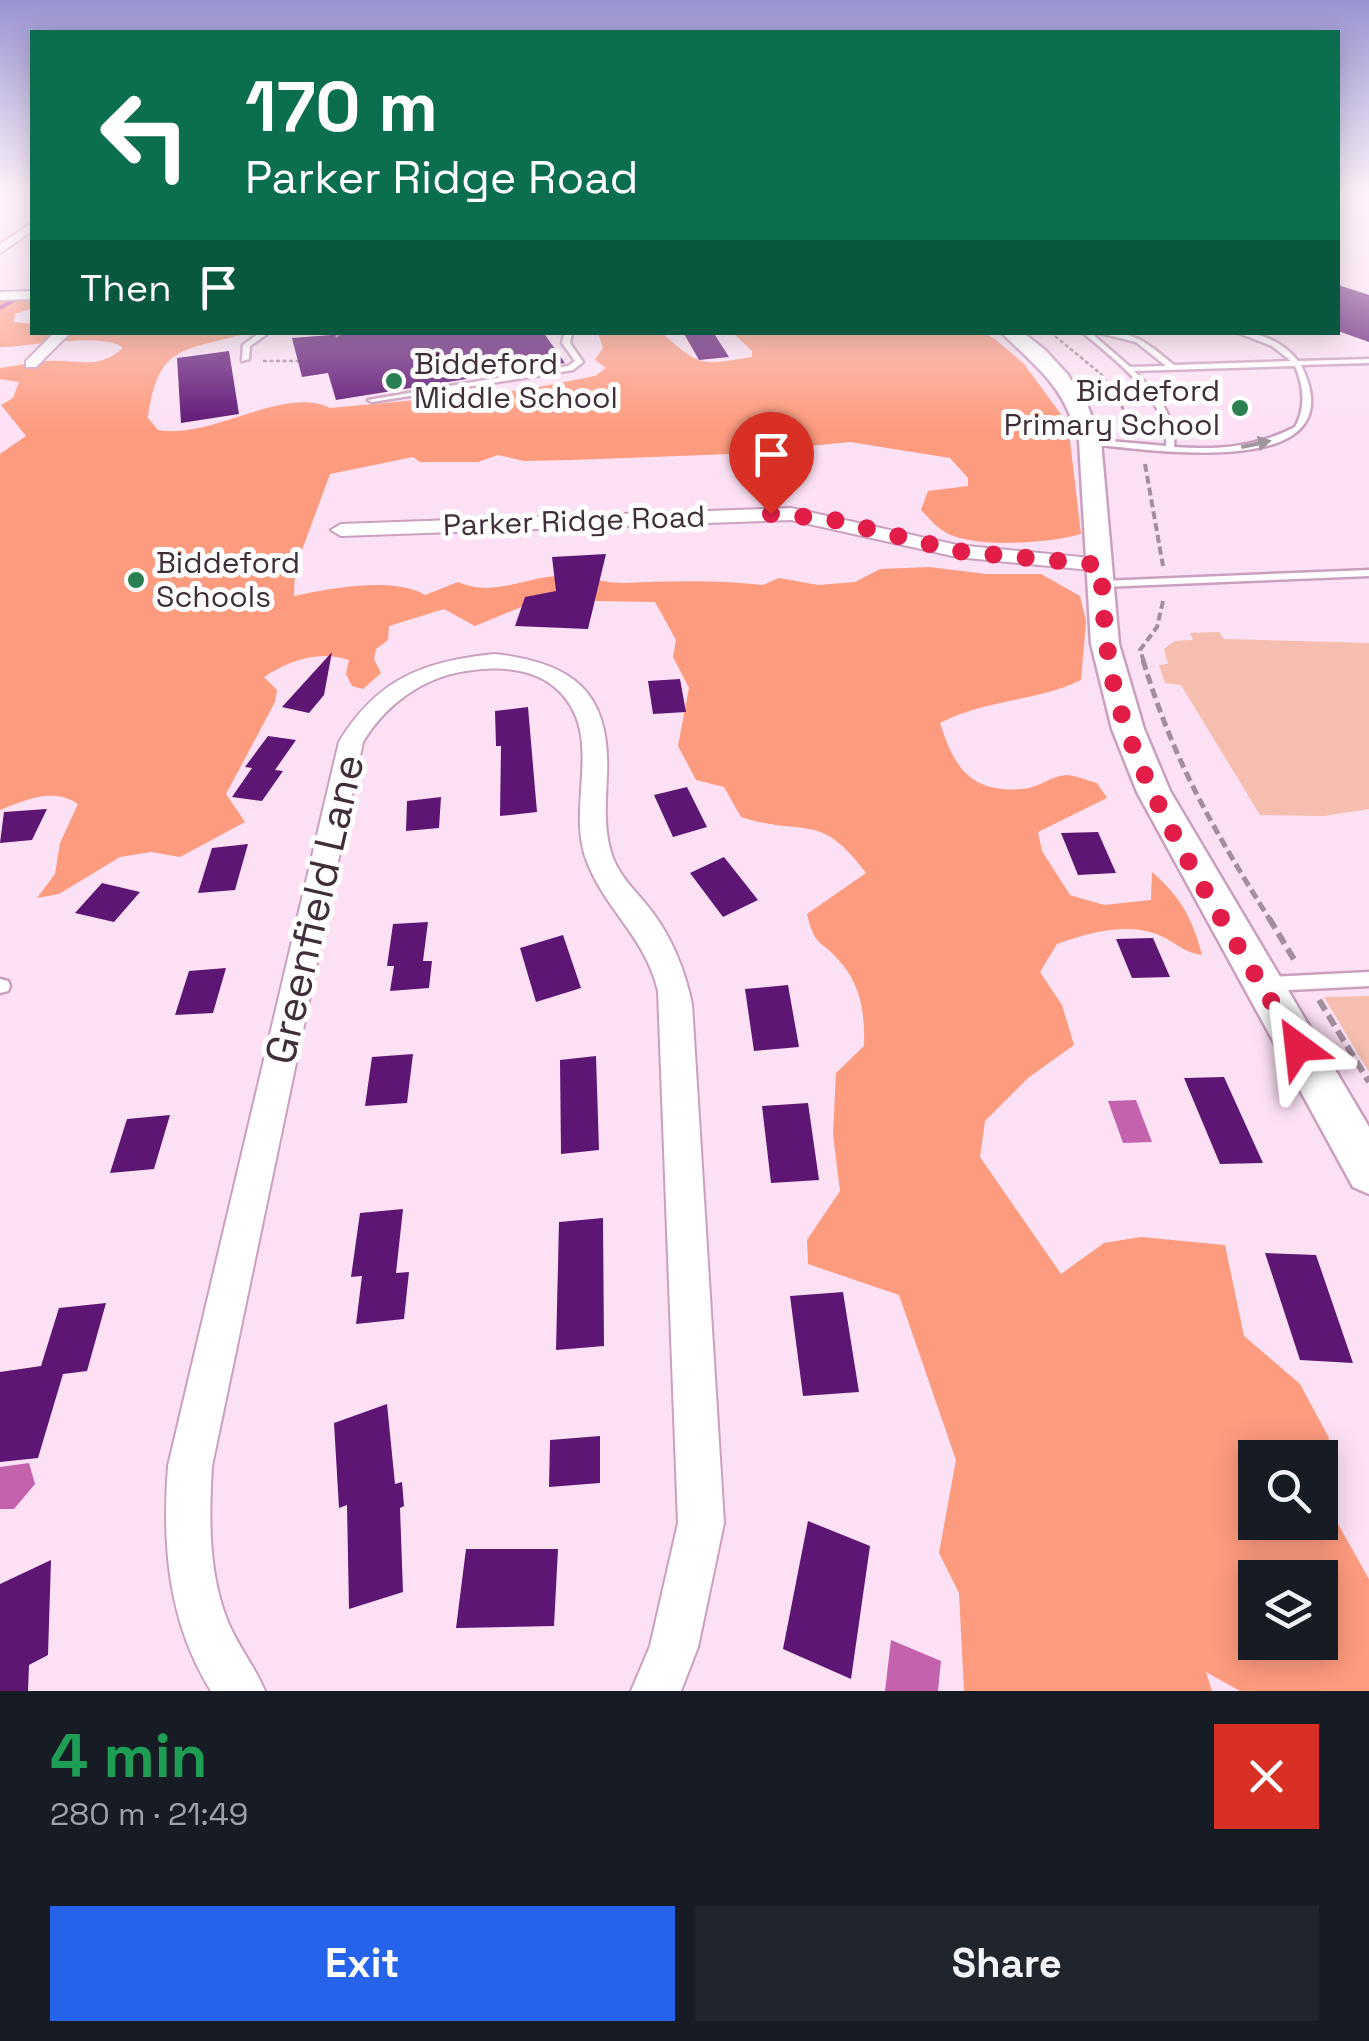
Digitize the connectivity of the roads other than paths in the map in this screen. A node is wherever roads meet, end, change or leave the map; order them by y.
1 (30, 295) edge
2 (0, 296) edge
3 (61, 335) edge
4 (262, 335) edge
5 (568, 335) edge
6 (1014, 335) edge
7 (1089, 335) edge
8 (1113, 335) edge
9 (1246, 335) edge
10 (1266, 335) edge
11 (1284, 350) junction
12 (245, 358) road end
13 (1369, 361) edge
14 (1295, 363) junction
15 (31, 364) dead end
16 (1172, 367) junction
17 (1129, 369) junction
18 (372, 400) dead end
19 (1090, 441) junction
20 (1170, 447) junction
21 (341, 530) dead end
22 (1369, 573) edge
23 (1102, 574) junction
24 (1369, 980) edge
25 (1262, 984) junction
26 (1369, 1171) edge
27 (240, 1691) edge
28 (656, 1691) edge

1 - 2 street
3 - 15 street
4 - 12 lane
5 - 18 lane
6 - 19 street
7 - 17 lane
8 - 16 lane
9 - 11 lane
10 - 11 lane
11 - 14 lane
13 - 14 lane
14 - 16 lane
20 -> 14 lane
16 - 17 lane
17 - 20 lane
19 - 20 lane
19 - 23 street
21 - 23 street, Parker Ridge Road
22 - 23 lane
23 - 25 street
24 - 25 lane
25 - 26 street
27 - 28 street, Greenfield Lane

